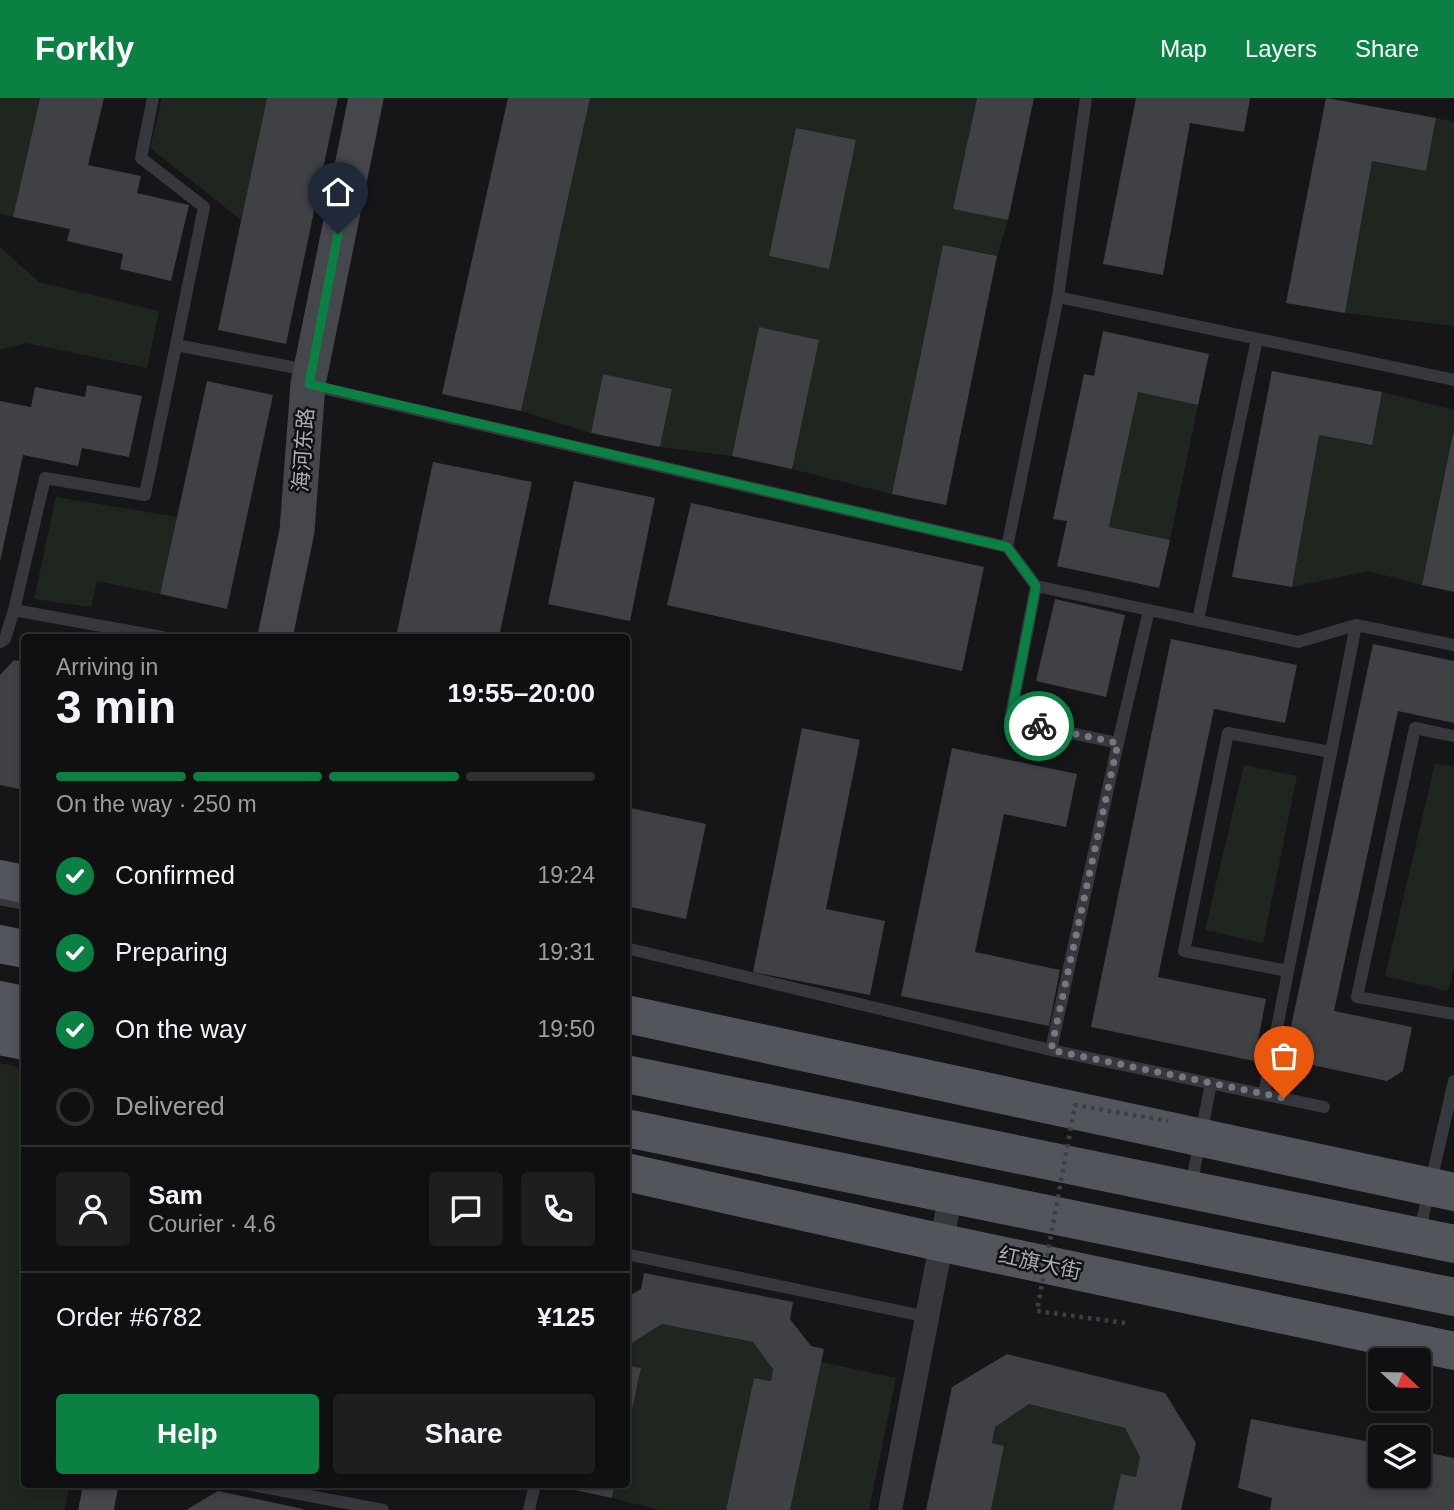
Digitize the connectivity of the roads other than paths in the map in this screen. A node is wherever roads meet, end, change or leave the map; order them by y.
1 (153, 98) edge
2 (366, 98) edge
3 (1086, 98) edge
4 (1058, 297) junction
5 (1256, 339) junction
6 (176, 345) junction
7 (310, 378) junction
8 (1454, 380) edge
9 (1007, 547) junction
10 (1036, 586) junction
11 (14, 610) junction
12 (1149, 610) junction
13 (1198, 620) junction
14 (1356, 625) junction
15 (146, 634) edge
16 (276, 634) edge
17 (0, 642) edge
18 (1454, 645) edge
19 (1454, 736) edge
20 (1118, 743) junction
21 (1331, 752) junction
22 (0, 879) edge
23 (21, 883) edge
24 (0, 899) edge
25 (21, 903) edge
26 (0, 944) edge
27 (21, 948) edge
28 (630, 949) edge
29 (1288, 971) junction
30 (0, 1000) edge
31 (21, 1004) edge
32 (1454, 1014) edge
33 (630, 1015) edge
34 (0, 1035) edge
35 (21, 1040) edge
36 (1051, 1050) junction
37 (630, 1075) edge
38 (1454, 1081) edge
39 (1211, 1083) junction
40 (1264, 1094) junction
41 (1324, 1107) dead end
42 (630, 1129) edge
43 (1184, 1129) junction
44 (630, 1173) edge
45 (1443, 1189) edge
46 (1190, 1190) junction
47 (951, 1193) junction
48 (1436, 1240) edge
49 (943, 1243) junction
50 (630, 1255) edge
51 (1454, 1297) edge
52 (929, 1317) junction
53 (1454, 1350) edge
54 (100, 1488) edge
55 (268, 1488) edge
56 (534, 1488) edge
57 (96, 1510) edge
58 (383, 1510) edge
59 (529, 1510) edge
60 (890, 1510) edge

1 - 6 lane
2 - 7 street, 海河东路
3 - 4 lane
4 - 5 lane
4 - 9 lane
5 - 8 lane
5 - 13 lane
6 - 7 lane
6 - 11 lane
7 - 9 lane
7 - 16 street, 海河东路
9 - 10 lane
10 - 12 lane
10 - 20 lane
11 - 15 lane
11 - 17 lane
12 - 13 lane
12 - 20 lane
13 - 14 lane
14 - 18 lane
14 - 21 lane
19 - 32 lane
20 - 36 lane
21 - 29 lane
21 - 29 lane
22 - 23 main road
24 - 25 lane
26 - 27 main road
28 - 36 lane
29 - 40 lane
30 - 31 main road
33 - 43 main road
34 - 35 main road
36 - 39 lane
37 - 46 main road
38 - 45 lane
39 - 40 lane
39 - 43 lane
40 - 41 lane
42 - 47 main road
43 - 45 main road
43 - 46 lane
44 - 49 main road, 红旗大街
45 - 48 lane
46 - 48 main road
47 - 49 street
47 - 51 main road
49 - 52 street
49 - 53 main road, 红旗大街
50 - 52 lane
52 - 60 street
54 - 57 street
55 - 58 lane
56 - 59 lane

